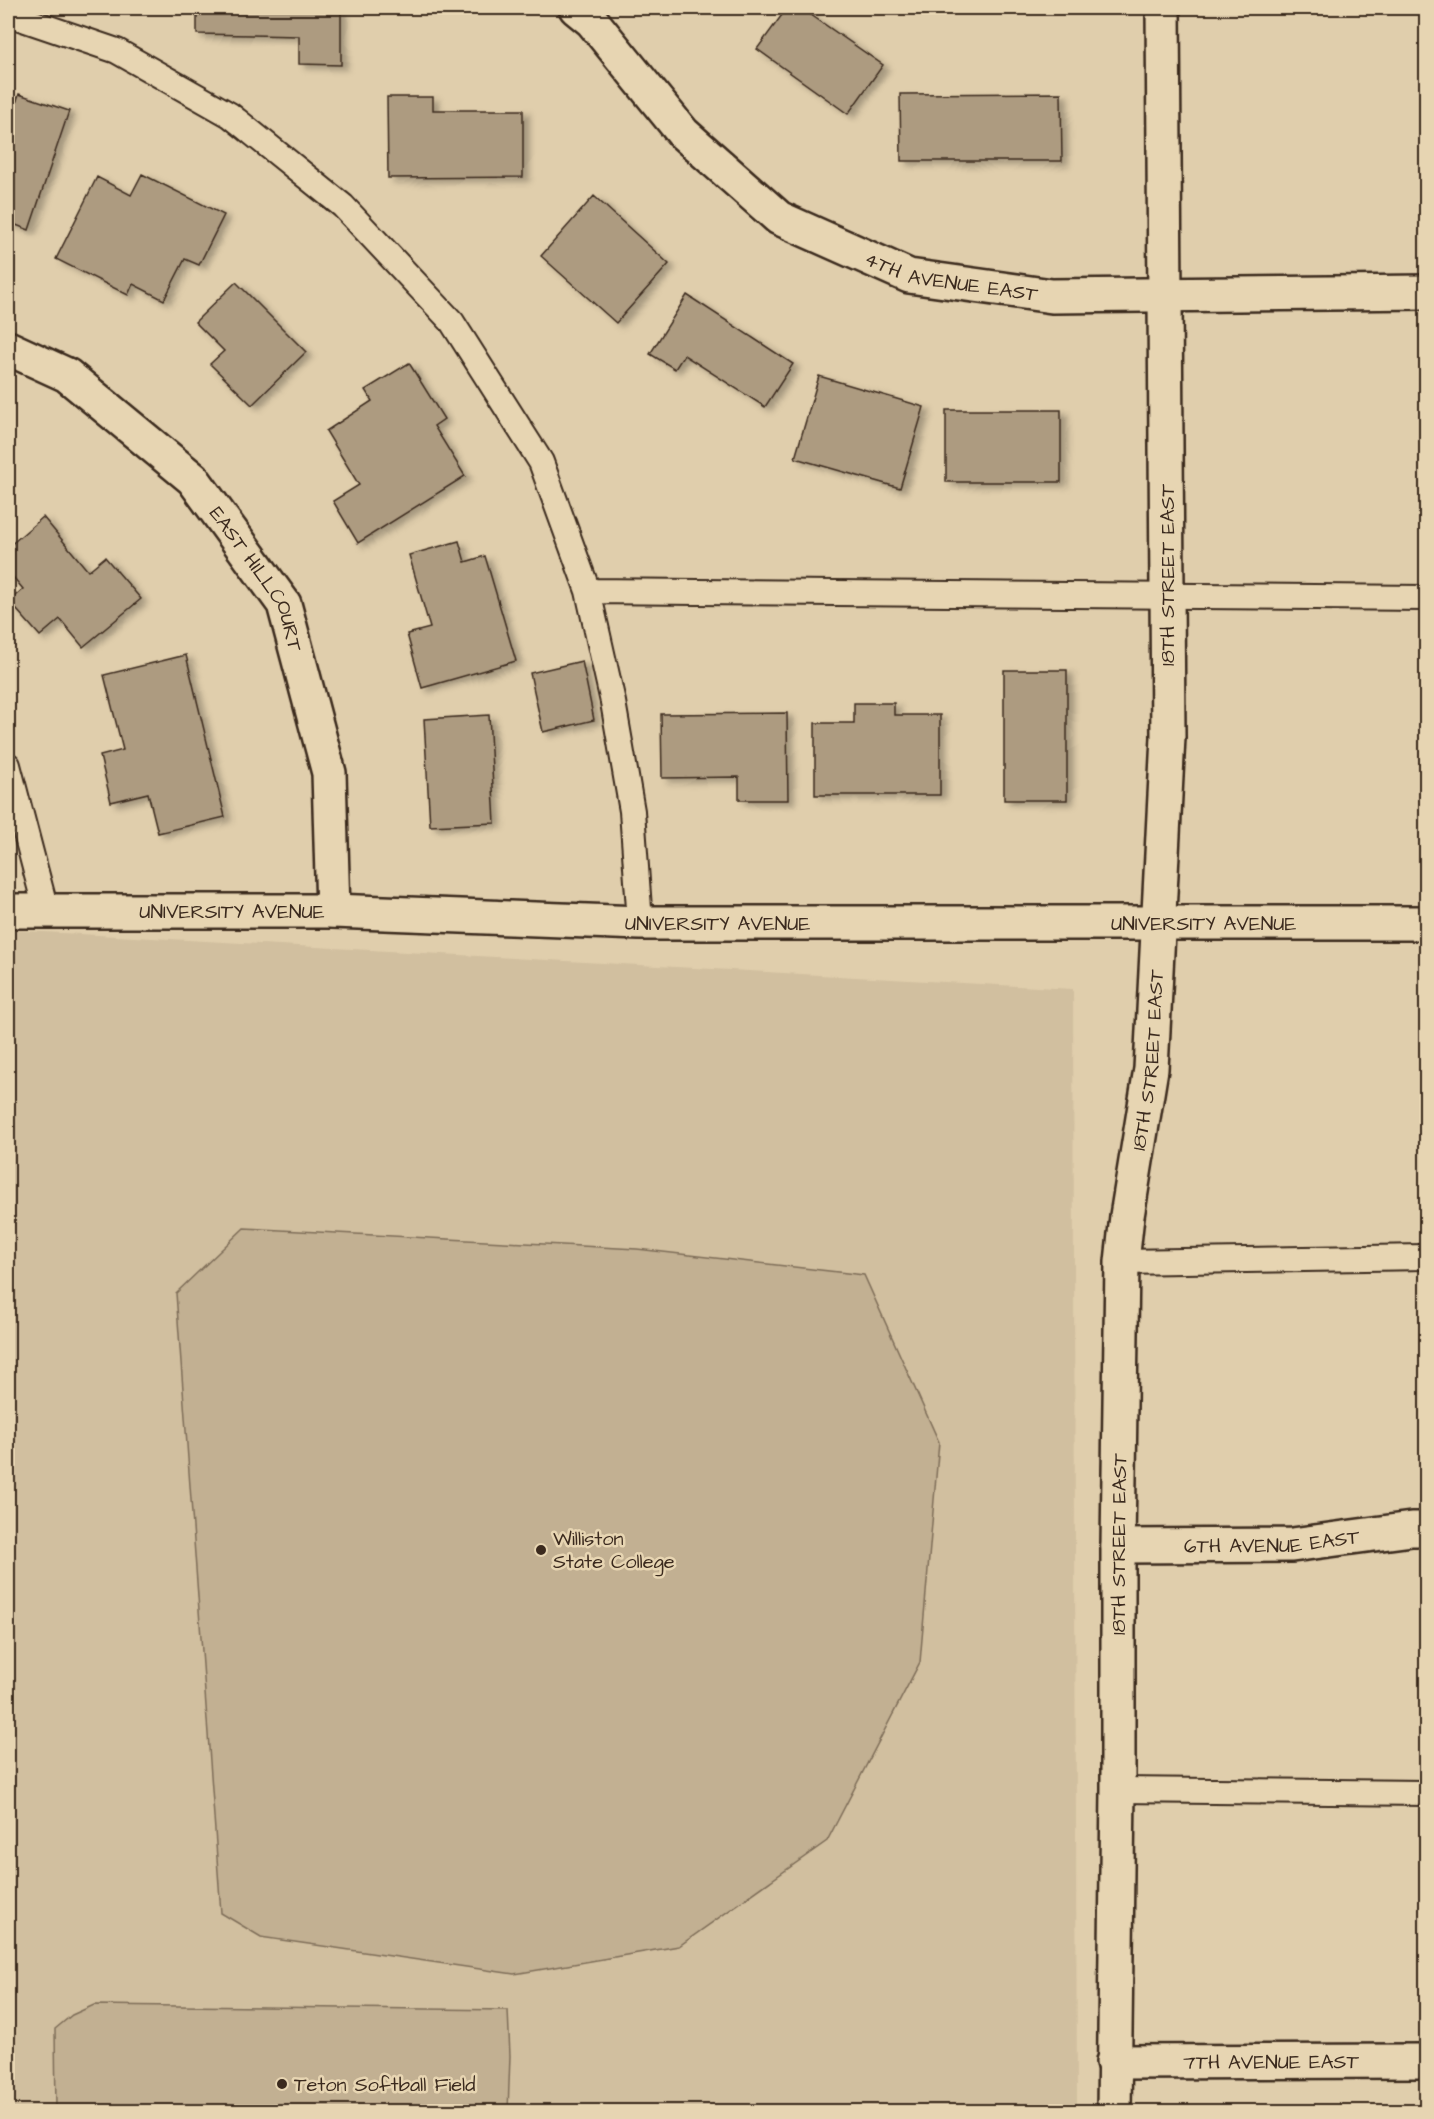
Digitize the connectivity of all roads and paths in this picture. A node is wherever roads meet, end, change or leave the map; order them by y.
1 (576, 8) edge
2 (1163, 8) edge
3 (8, 14) edge
4 (1426, 292) edge
5 (1165, 294) junction
6 (8, 348) edge
7 (588, 591) junction
8 (1167, 596) junction
9 (1426, 598) edge
10 (8, 765) edge
11 (46, 910) junction
12 (8, 911) edge
13 (333, 911) junction
14 (640, 922) junction
15 (1159, 922) junction
16 (1426, 923) edge
17 (1426, 1257) edge
18 (1122, 1262) junction
19 (1426, 1529) edge
20 (1118, 1546) junction
21 (1118, 1790) junction
22 (1426, 1792) edge
23 (1426, 2061) edge
24 (1113, 2062) junction
25 (1114, 2112) edge

1 - 5 street, 4TH AVENUE EAST
2 - 5 street, 18TH STREET EAST
3 - 7 lane
4 - 5 street, 4TH AVENUE EAST
5 - 8 street, 18TH STREET EAST
6 - 13 street, EAST HILLCOURT
7 - 8 lane
7 - 14 lane
8 - 9 lane
8 - 15 street, 18TH STREET EAST
10 - 11 lane
11 - 12 street, UNIVERSITY AVENUE
11 - 13 street, UNIVERSITY AVENUE
13 - 14 street, UNIVERSITY AVENUE
14 - 15 street, UNIVERSITY AVENUE
15 - 16 street, UNIVERSITY AVENUE
15 - 18 street, 18TH STREET EAST
17 - 18 lane
18 - 20 street, 18TH STREET EAST
19 - 20 street, 6TH AVENUE EAST
20 - 21 street, 18TH STREET EAST
21 - 22 lane
21 - 24 street, 18TH STREET EAST
23 - 24 street, 7TH AVENUE EAST
24 - 25 street, 18TH STREET EAST

